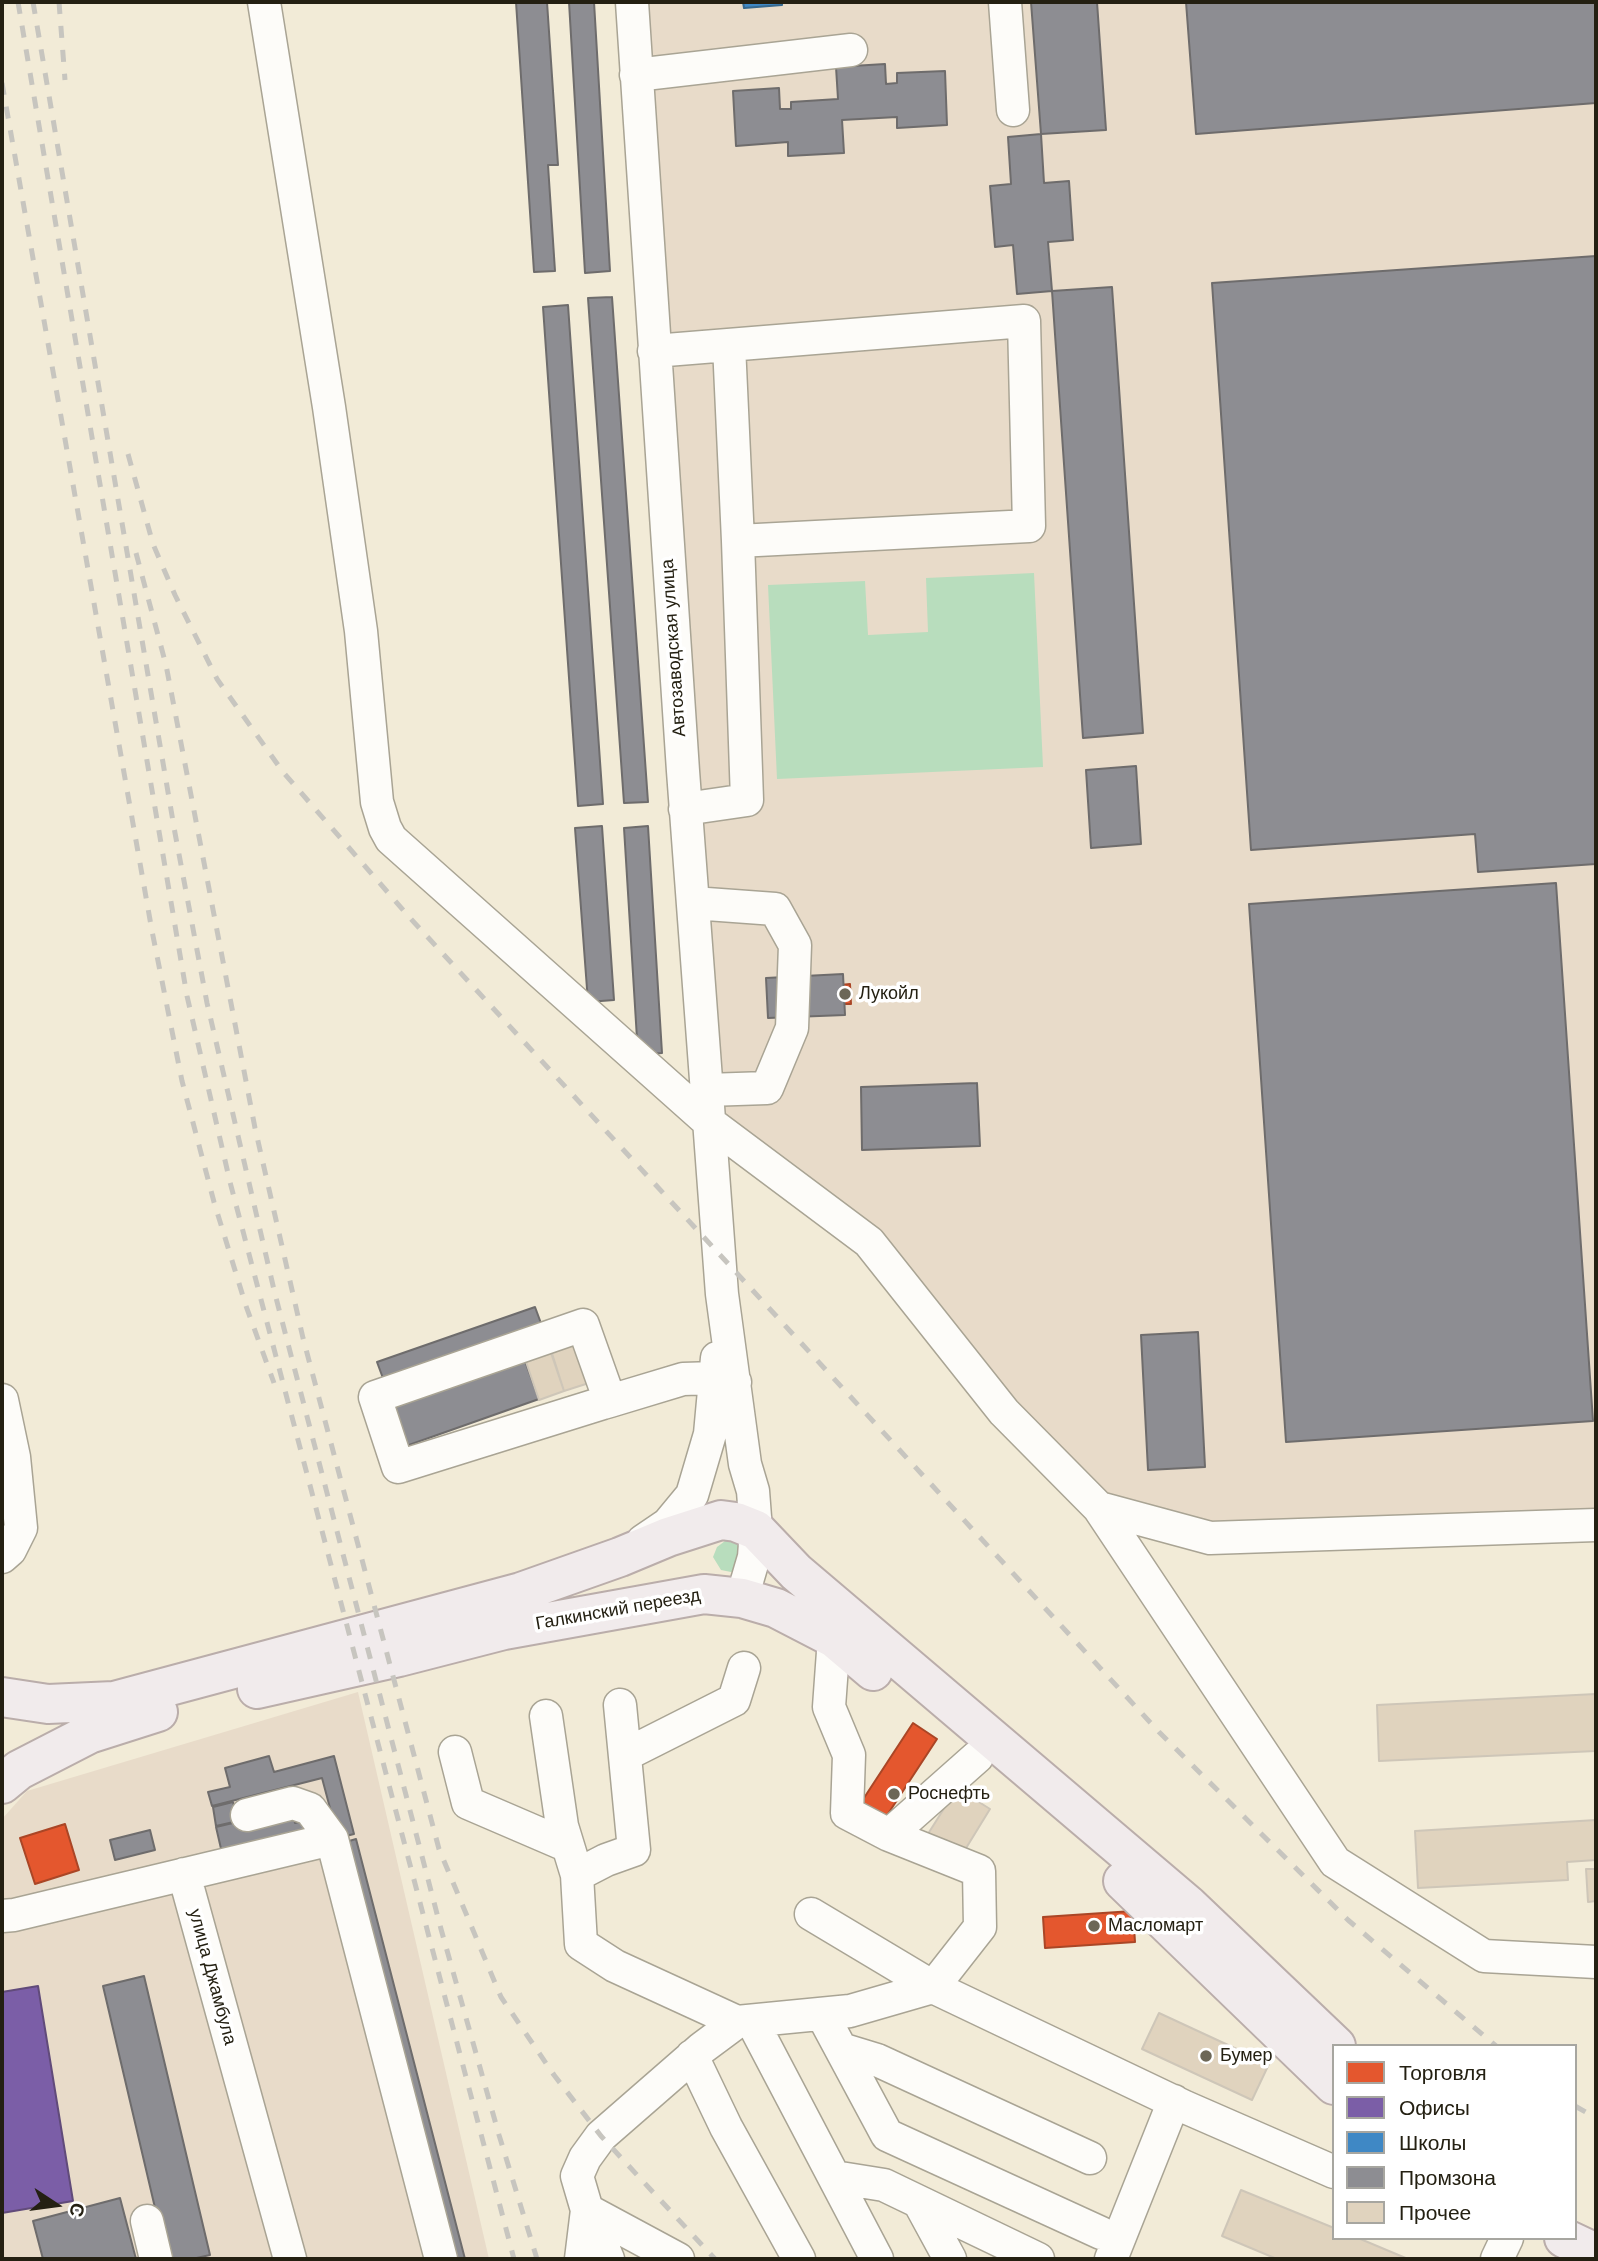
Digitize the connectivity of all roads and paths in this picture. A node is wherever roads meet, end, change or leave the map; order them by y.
1 (264, 2) edge
2 (632, 2) edge
3 (1004, 2) edge
4 (851, 50) dead end
5 (636, 75) junction
6 (1013, 110) dead end
7 (729, 345) junction
8 (654, 351) junction
9 (738, 541) junction
10 (685, 809) junction
11 (693, 903) junction
12 (707, 1090) junction
13 (710, 1123) junction
14 (725, 1380) junction
15 (2, 1399) edge
16 (610, 1401) junction
17 (753, 1491) junction
18 (1099, 1508) junction
19 (1596, 1525) edge
20 (756, 1531) junction
21 (620, 1557) junction
22 (2, 1558) edge
23 (796, 1572) junction
24 (742, 1598) junction
25 (834, 1638) junction
26 (744, 1668) dead end
27 (2, 1697) edge
28 (620, 1705) dead end
29 (546, 1716) dead end
30 (455, 1752) dead end
31 (625, 1755) junction
32 (977, 1757) junction
33 (2, 1784) edge
34 (247, 1815) dead end
35 (888, 1835) junction
36 (332, 1839) junction
37 (568, 1846) junction
38 (184, 1874) junction
39 (577, 1875) junction
40 (811, 1914) dead end
41 (2, 1916) edge
42 (1596, 1962) edge
43 (933, 1987) junction
44 (822, 2014) junction
45 (745, 2022) junction
46 (1334, 2044) edge
47 (841, 2049) junction
48 (692, 2056) junction
49 (1332, 2083) edge
50 (1174, 2101) junction
51 (1090, 2158) dead end
52 (1332, 2171) edge
53 (834, 2177) junction
54 (919, 2202) junction
55 (587, 2210) junction
56 (147, 2221) dead end
57 (1506, 2240) edge
58 (1106, 2246) edge
59 (156, 2259) edge
60 (290, 2259) edge
61 (441, 2259) edge
62 (581, 2259) edge
63 (608, 2259) edge
64 (678, 2259) edge
65 (799, 2259) edge
66 (877, 2259) edge
67 (950, 2259) edge
68 (1038, 2259) edge
69 (1497, 2259) edge

1 - 13 street
2 - 5 street, Автозаводская улица
3 - 6 street
4 - 5 street
5 - 8 street, Автозаводская улица
7 - 8 street
7 - 9 street
7 - 9 street
8 - 10 street, Автозаводская улица
9 - 10 street
10 - 11 street, Автозаводская улица
11 - 12 street, Автозаводская улица
11 - 12 street
12 - 13 street, Автозаводская улица
13 - 14 street, Автозаводская улица
13 - 18 street
14 - 16 street
14 - 17 street
14 - 21 street
15 - 22 street
16 - 16 street
17 - 20 street
17 - 23 street
18 - 19 street
18 - 42 street
20 - 21 main road
20 - 23 main road
20 - 24 street
21 - 27 main road
23 - 46 main road
24 - 25 main road, Галкинский переезд
24 - 33 main road, Галкинский переезд
25 - 32 main road, Галкинский переезд
25 - 35 street
26 - 31 street
28 - 31 street
29 - 37 street
30 - 37 street
31 - 39 street
32 - 35 street
32 - 49 main road, Галкинский переезд
34 - 36 street
35 - 43 street
36 - 38 street
36 - 61 street
37 - 39 street
38 - 41 street
38 - 60 street, улица Джамбула
39 - 45 street
40 - 43 street
43 - 44 street
43 - 50 street
44 - 45 street
44 - 47 street
45 - 48 street
45 - 53 street
47 - 51 street
47 - 58 street
48 - 55 street
48 - 65 street
50 - 52 street
50 - 58 street
53 - 54 street
53 - 66 street
54 - 67 street
54 - 68 street
55 - 62 street
55 - 63 street
55 - 64 street
56 - 59 street
57 - 69 street

